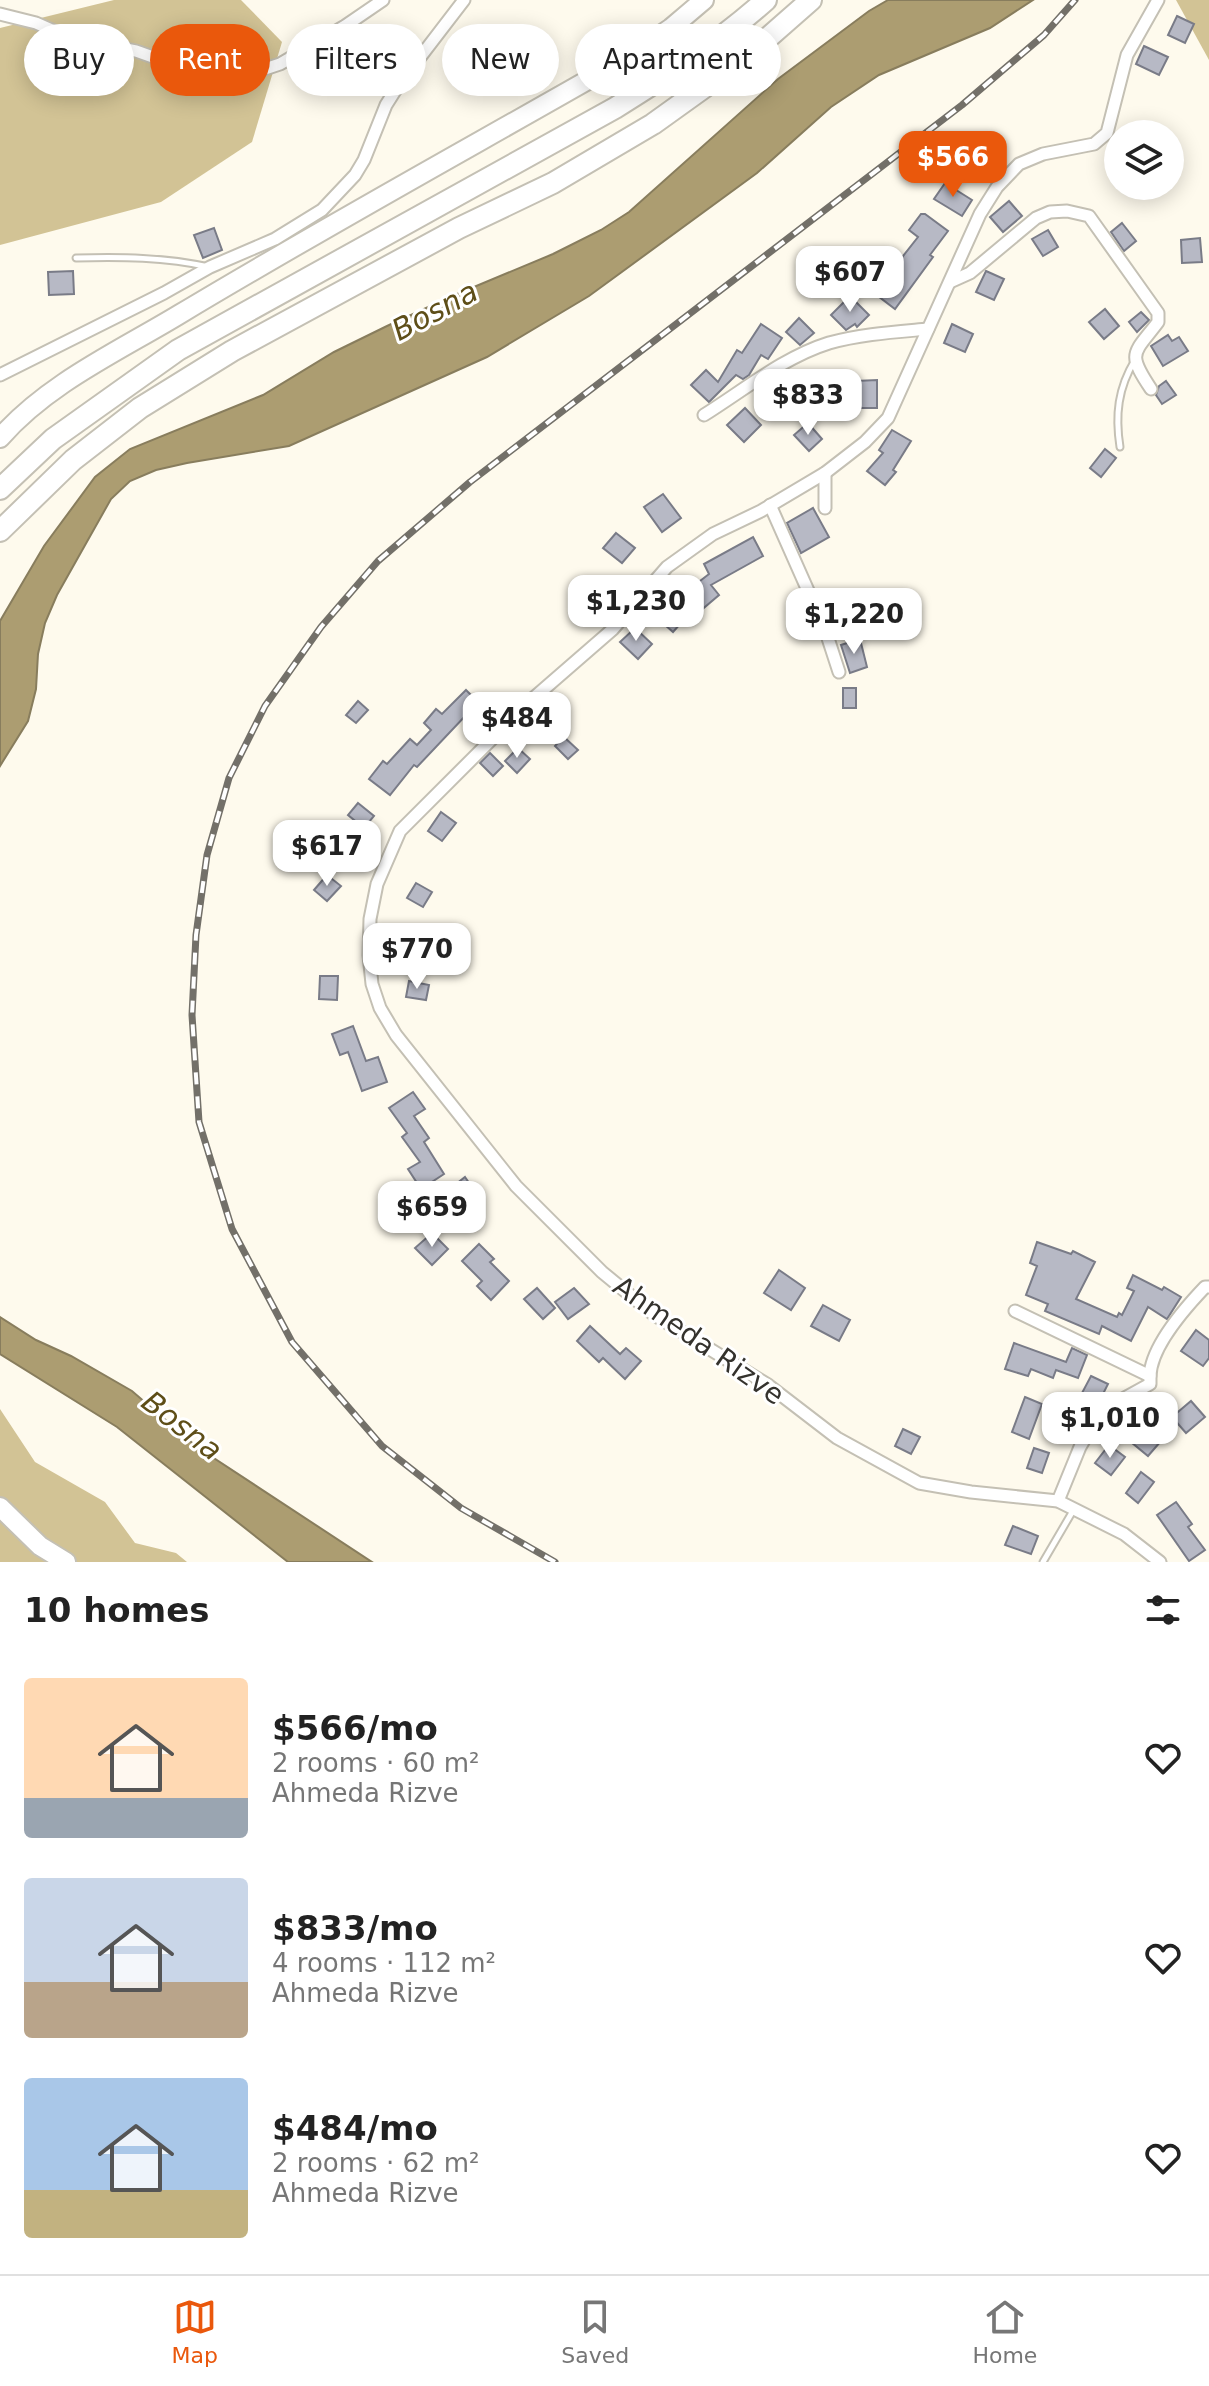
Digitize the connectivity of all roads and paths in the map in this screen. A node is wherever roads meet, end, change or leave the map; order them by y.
1 (383, 0) edge
2 (464, 0) edge
3 (704, 0) edge
4 (766, 0) edge
5 (811, 0) edge
6 (1158, 0) edge
7 (0, 14) edge
8 (234, 257) junction
9 (76, 258) dead end
10 (210, 267) junction
11 (246, 274) junction
12 (950, 282) junction
13 (928, 329) junction
14 (1136, 359) junction
15 (0, 375) edge
16 (1151, 389) dead end
17 (704, 415) dead end
18 (0, 438) edge
19 (1120, 447) dead end
20 (825, 473) junction
21 (0, 489) edge
22 (770, 505) junction
23 (825, 508) dead end
24 (0, 531) edge
25 (839, 672) dead end
26 (1209, 1287) edge
27 (1015, 1311) dead end
28 (1150, 1376) junction
29 (1058, 1501) junction
30 (0, 1507) edge
31 (1074, 1508) junction
32 (66, 1562) edge
33 (1043, 1562) edge
34 (1160, 1562) edge

1 - 7 street
2 - 8 street
3 - 11 main road
4 - 21 highway
5 - 24 highway
6 - 12 street, Ahmeda Rizve
8 - 10 street
8 - 11 street
9 - 10 lane
10 - 15 street
11 - 18 main road
12 - 13 street, Ahmeda Rizve
12 - 14 street
13 - 17 street
13 - 20 street, Ahmeda Rizve
14 - 16 street
14 - 19 lane
20 - 22 street, Ahmeda Rizve
20 - 23 street
22 - 25 street
22 - 29 street, Ahmeda Rizve
26 - 28 street
27 - 28 street
28 - 29 street
29 - 31 street, Ahmeda Rizve
30 - 32 main road
31 - 33 lane
31 - 34 street, Ahmeda Rizve

